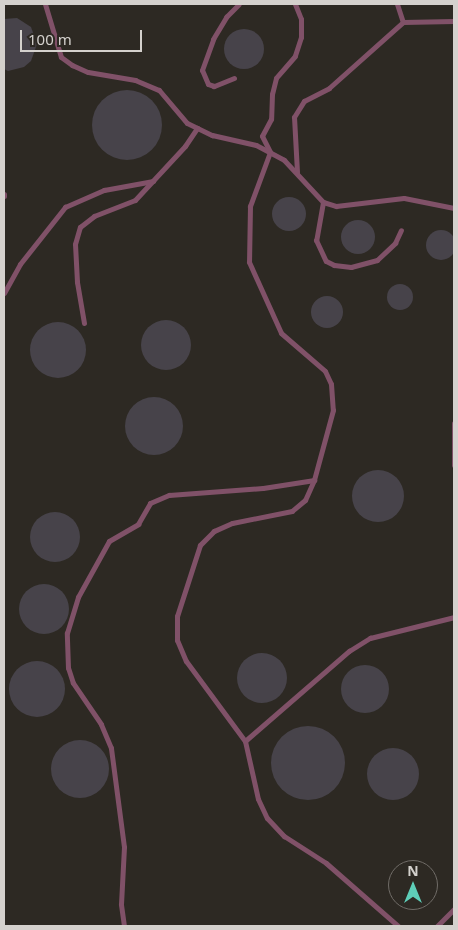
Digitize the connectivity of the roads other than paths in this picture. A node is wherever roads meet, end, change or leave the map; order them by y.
1 (45, 4) edge
2 (239, 4) edge
3 (294, 4) edge
4 (397, 4) edge
5 (454, 21) edge
6 (403, 22) junction
7 (234, 78) dead end
8 (197, 128) junction
9 (270, 152) junction
10 (297, 172) junction
11 (154, 181) junction
12 (324, 202) junction
13 (454, 208) edge
14 (401, 230) dead end
15 (4, 293) edge
16 (84, 323) dead end
17 (454, 424) edge
18 (454, 465) edge
19 (314, 480) junction
20 (454, 617) edge
21 (245, 741) junction
22 (454, 909) edge
23 (124, 926) edge
24 (398, 926) edge
25 (436, 926) edge

1 - 8 lane
2 - 7 lane
3 - 9 lane
4 - 6 lane
5 - 6 lane
6 - 10 lane
8 - 9 lane
8 - 11 lane
9 - 10 lane
9 - 19 lane
10 - 12 lane
11 - 15 lane
11 - 16 lane
12 - 13 lane
12 - 14 lane
17 - 18 lane
19 - 21 lane
19 - 23 lane
20 - 21 lane
21 - 24 lane
22 - 25 lane

